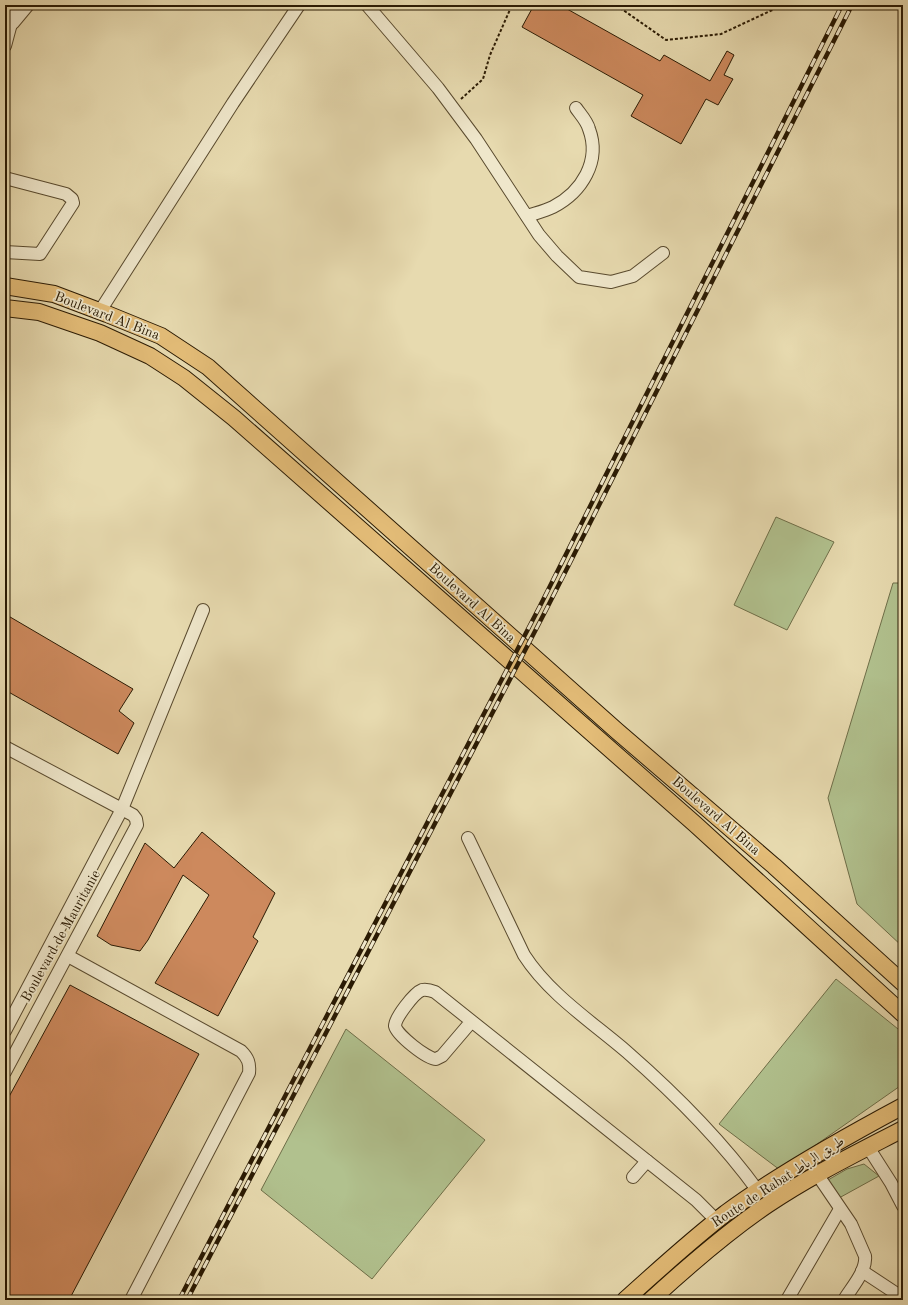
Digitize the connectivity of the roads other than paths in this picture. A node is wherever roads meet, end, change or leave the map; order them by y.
1 (16, 5) edge
2 (28, 5) edge
3 (299, 5) edge
4 (367, 5) edge
5 (10, 27) junction
6 (5, 46) edge
7 (576, 108) dead end
8 (5, 178) edge
9 (527, 216) junction
10 (5, 252) edge
11 (663, 253) dead end
12 (5, 286) edge
13 (5, 308) edge
14 (100, 311) junction
15 (203, 610) dead end
16 (5, 747) edge
17 (127, 812) junction
18 (468, 838) dead end
19 (68, 956) junction
20 (903, 983) edge
21 (891, 1003) junction
22 (903, 1014) edge
23 (903, 1019) edge
24 (471, 1022) junction
25 (5, 1032) edge
26 (5, 1072) edge
27 (901, 1105) edge
28 (903, 1129) edge
29 (868, 1147) junction
30 (647, 1161) junction
31 (817, 1174) junction
32 (633, 1177) dead end
33 (758, 1191) junction
34 (768, 1205) junction
35 (903, 1206) edge
36 (840, 1209) junction
37 (717, 1221) junction
38 (862, 1272) junction
39 (903, 1298) edge
40 (131, 1300) edge
41 (625, 1300) edge
42 (652, 1300) edge
43 (787, 1300) edge
44 (844, 1300) edge

1 - 5 street
2 - 5 street
3 - 14 street
4 - 9 street
5 - 6 street
7 - 9 street
8 - 10 street
9 - 11 street
12 - 14 main road, Boulevard Al Bina
13 - 21 main road, Boulevard Al Bina
14 - 20 main road, Boulevard Al Bina
15 - 17 street
16 - 17 street
17 - 19 street, Boulevard de Mauritanie
17 - 25 street, Boulevard de Mauritanie
18 - 33 street
19 - 26 street, Boulevard de Mauritanie
19 - 40 street
21 - 22 main road
21 - 23 main road
24 - 24 street
24 - 30 street
27 - 33 main road, Route de Rabat طريق الرباط
28 - 29 main road, Route de Rabat طريق الرباط
29 - 31 main road, Route de Rabat طريق الرباط
29 - 35 street
30 - 32 street
30 - 37 street
31 - 34 main road, Route de Rabat طريق الرباط
31 - 36 street
33 - 34 main road
33 - 37 main road, Route de Rabat طريق الرباط
34 - 42 main road, Route de Rabat طريق الرباط
36 - 38 street
36 - 43 street
37 - 41 main road, Route de Rabat طريق الرباط
38 - 39 street
38 - 44 street

